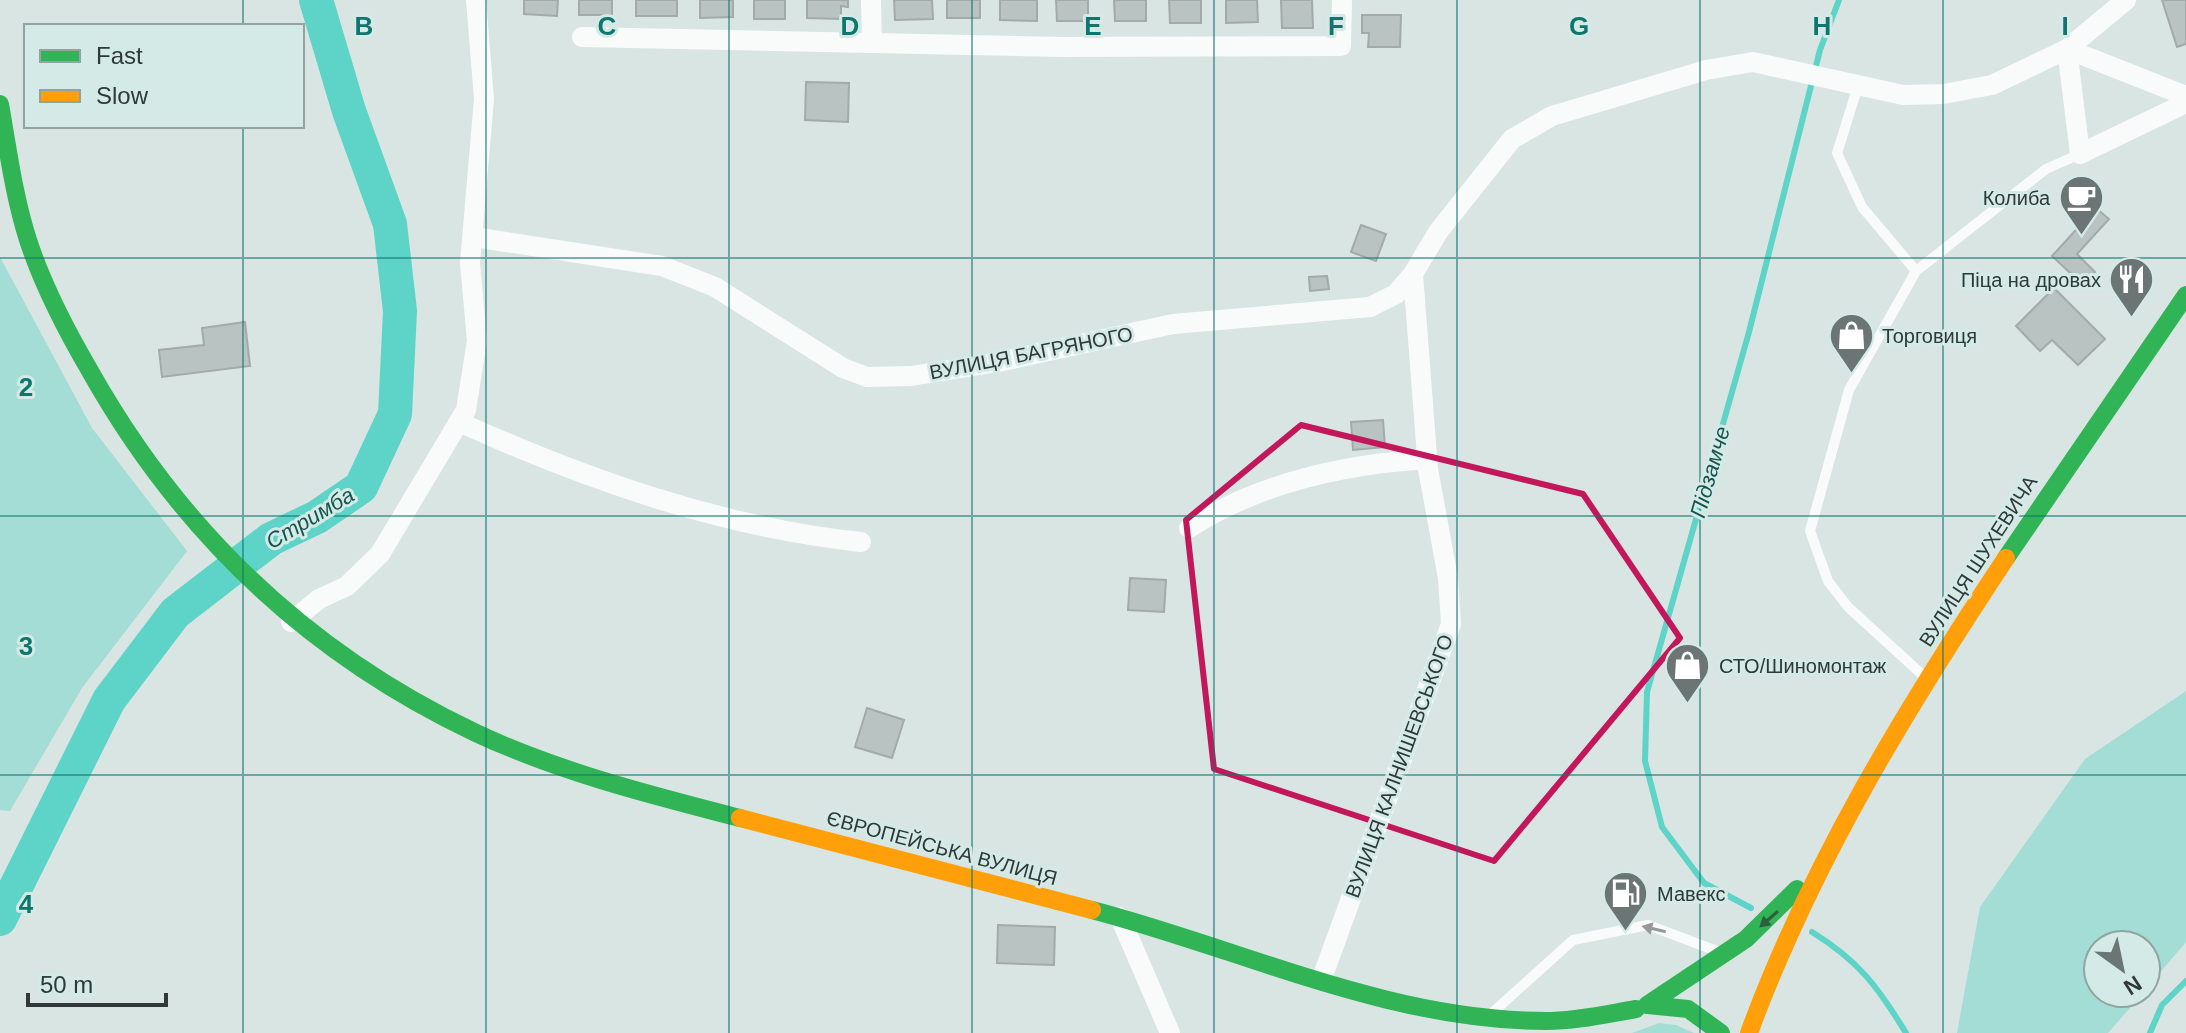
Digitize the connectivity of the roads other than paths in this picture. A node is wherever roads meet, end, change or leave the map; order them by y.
1 (476, 0) edge
2 (871, 0) edge
3 (1342, 0) edge
4 (2126, 0) edge
5 (582, 37) dead end
6 (872, 43) junction
7 (2067, 49) junction
8 (1858, 86) junction
9 (2186, 96) edge
10 (2186, 103) edge
11 (0, 104) edge
12 (2080, 154) junction
13 (474, 237) junction
14 (1916, 271) junction
15 (1413, 274) junction
16 (2186, 295) edge
17 (459, 422) junction
18 (1428, 459) junction
19 (1189, 528) dead end
20 (861, 542) dead end
21 (291, 622) junction
22 (1927, 680) junction
23 (1821, 861) junction
24 (1120, 917) junction
25 (1728, 955) junction
26 (1322, 978) junction
27 (1641, 1007) junction
28 (1481, 1025) edge
29 (1170, 1033) edge
30 (1604, 1033) edge
31 (1721, 1033) edge
32 (1749, 1033) edge

1 - 13 street
2 - 6 street
3 - 6 street
4 - 7 street
5 - 6 street
7 - 8 street
7 - 9 street
7 - 12 street
8 - 14 lane
8 - 15 street
10 - 12 street
11 - 21 main road, ЄВРОПЕЙСЬКА ВУЛИЦЯ
12 - 14 lane
13 - 15 street, ВУЛИЦЯ БАГРЯНОГО
13 - 17 street
14 - 22 lane
15 - 18 street, ВУЛИЦЯ КАЛНИШЕВСЬКОГО
16 - 22 main road, ВУЛИЦЯ ШУХЕВИЧА
17 - 20 street
17 - 21 street
18 - 19 street
18 - 26 street, ВУЛИЦЯ КАЛНИШЕВСЬКОГО
21 - 24 main road, ЄВРОПЕЙСЬКА ВУЛИЦЯ
22 - 23 main road, ВУЛИЦЯ ШУХЕВИЧА
23 -> 25 main road, ВУЛИЦЯ ШУХЕВИЧА
23 - 32 main road, ВУЛИЦЯ ШУХЕВИЧА
24 - 26 main road, ЄВРОПЕЙСЬКА ВУЛИЦЯ
24 - 29 street
25 - 27 main road, ВУЛИЦЯ ШУХЕВИЧА
25 -> 28 lane
26 - 28 main road, ЄВРОПЕЙСЬКА ВУЛИЦЯ
27 - 28 main road, ЄВРОПЕЙСЬКА ВУЛИЦЯ
27 - 30 main road, ВУЛИЦЯ ШУХЕВИЧА
27 - 31 main road

